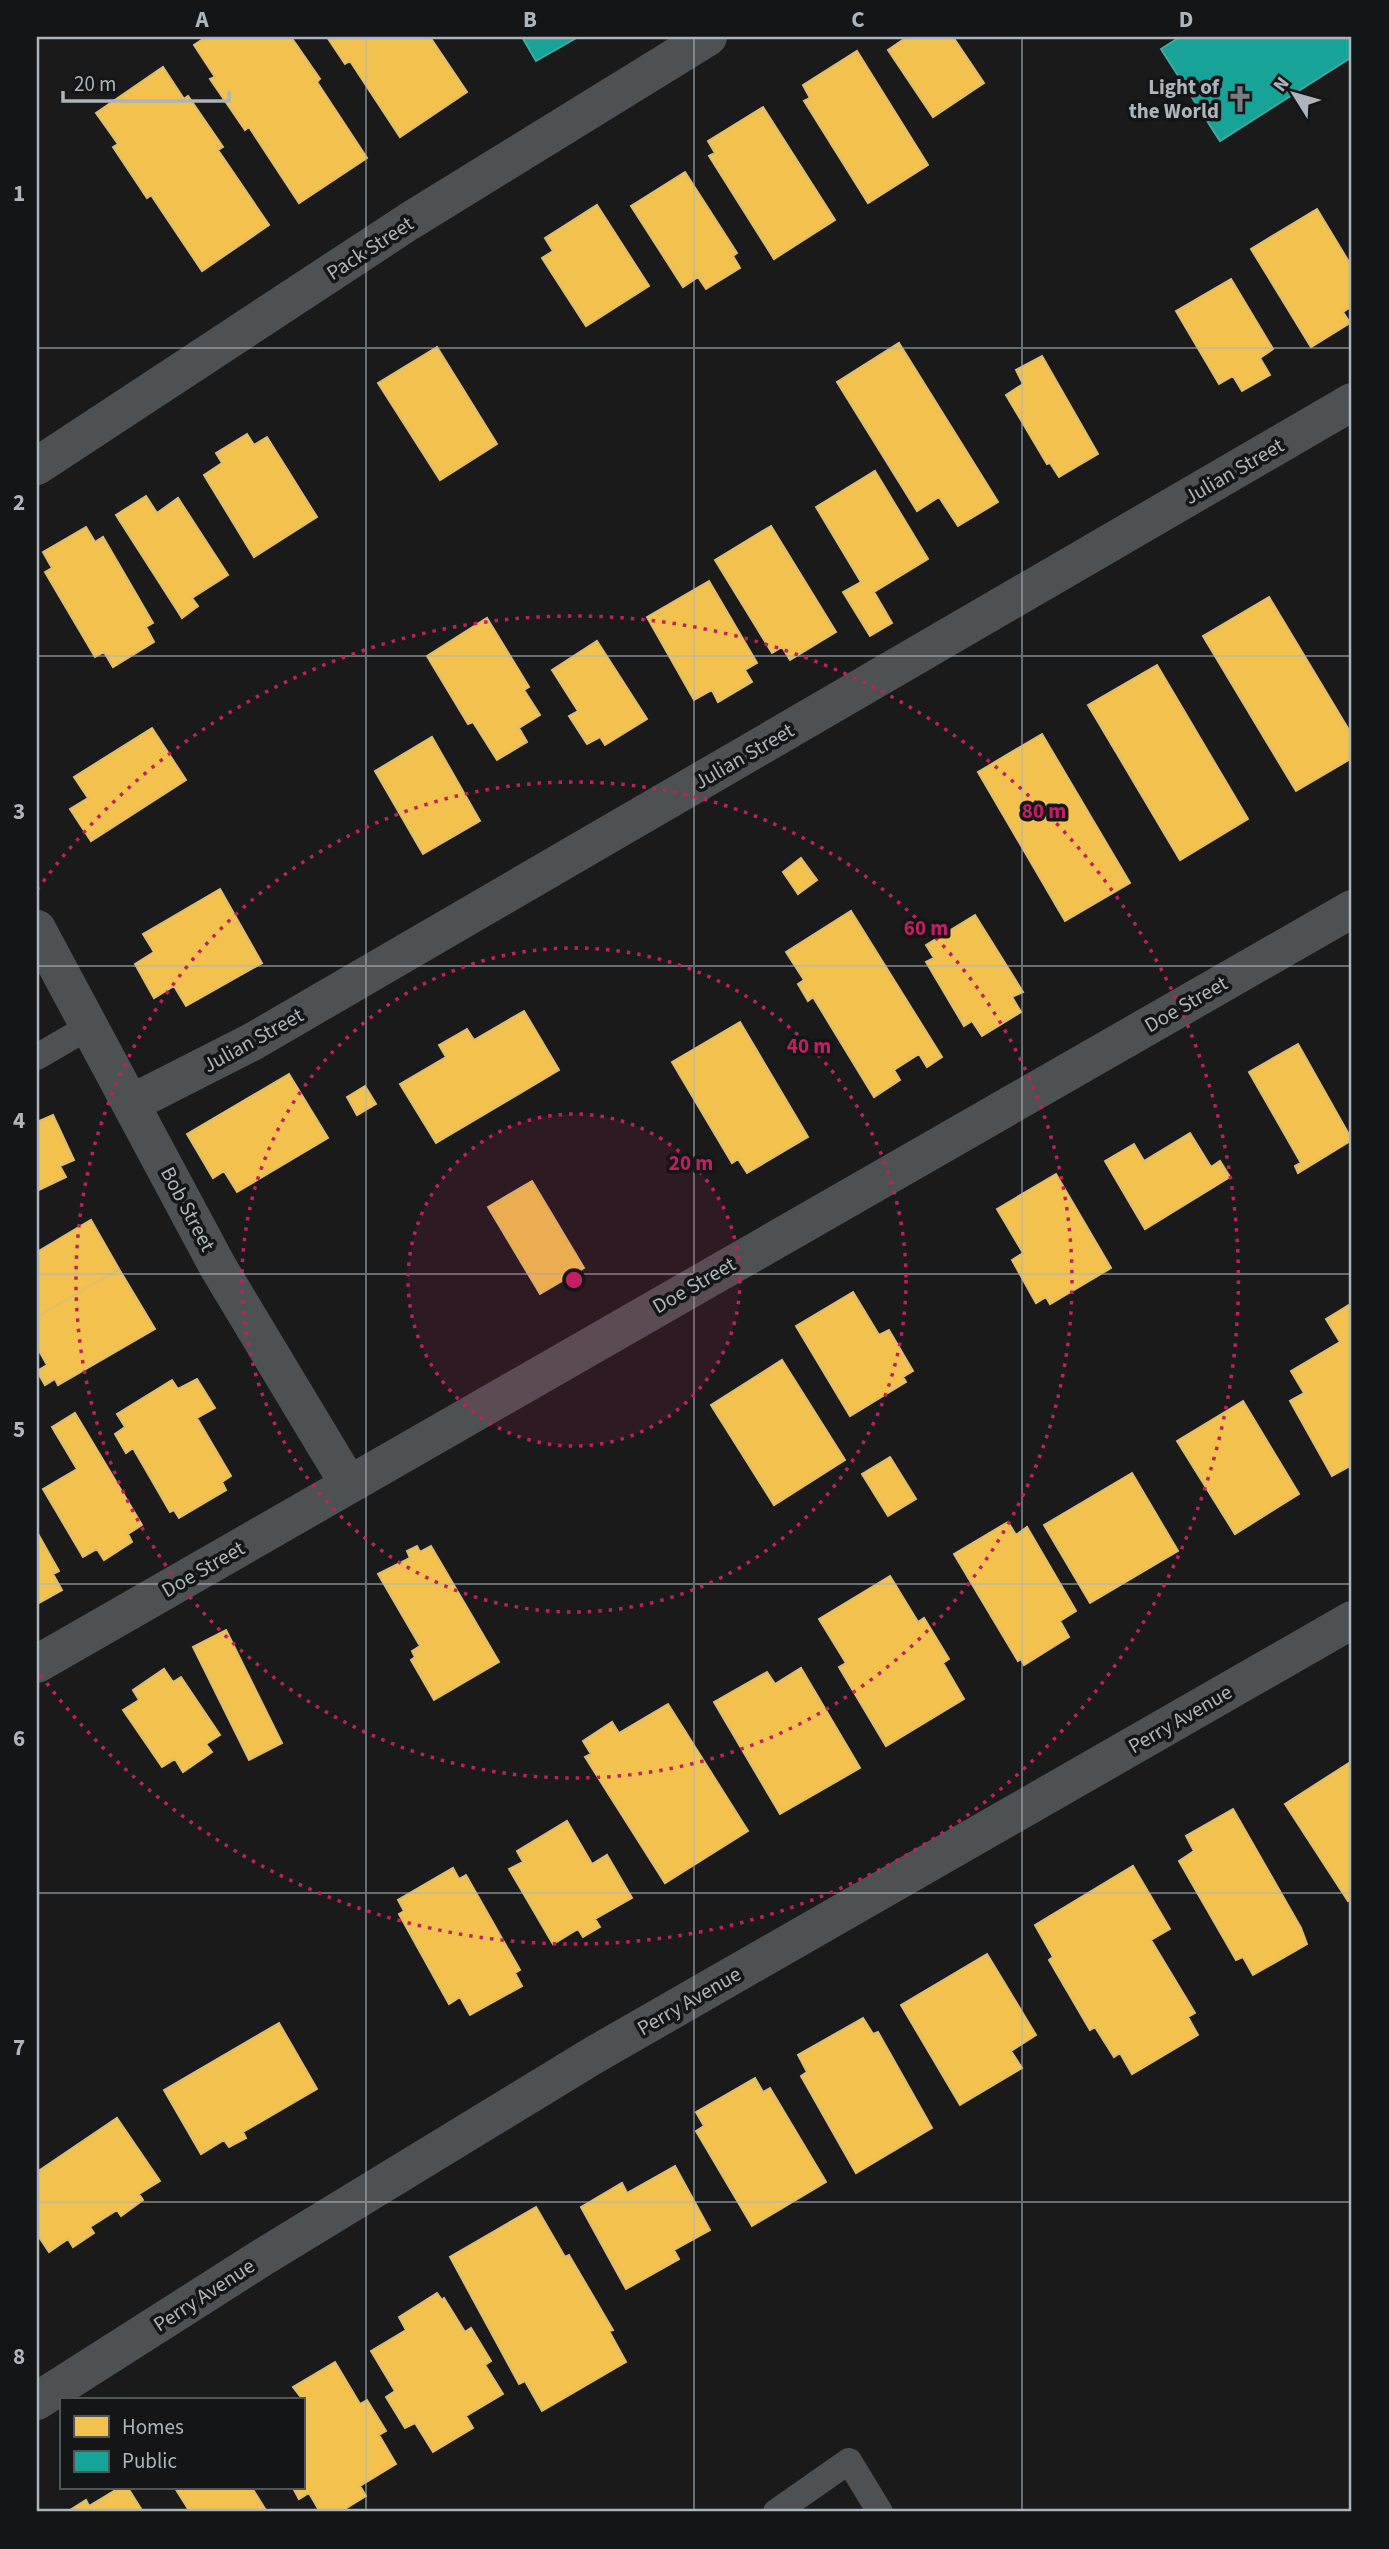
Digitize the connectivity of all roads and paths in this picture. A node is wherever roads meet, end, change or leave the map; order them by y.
1 (708, 37) edge
2 (1352, 402) edge
3 (37, 466) edge
4 (1352, 909) edge
5 (37, 929) edge
6 (90, 1026) junction
7 (37, 1058) edge
8 (132, 1103) junction
9 (348, 1483) junction
10 (1352, 1620) edge
11 (37, 1664) edge
12 (37, 2401) edge
13 (776, 2512) edge
14 (880, 2512) edge

1 - 3 street, Pack Street
2 - 8 street, Julian Street
4 - 9 street, Doe Street
5 - 6 street, Bob Street
6 - 7 lane
6 - 8 street, Bob Street
8 - 9 street, Bob Street
9 - 11 street, Doe Street
10 - 12 street, Perry Avenue
13 - 14 lane

